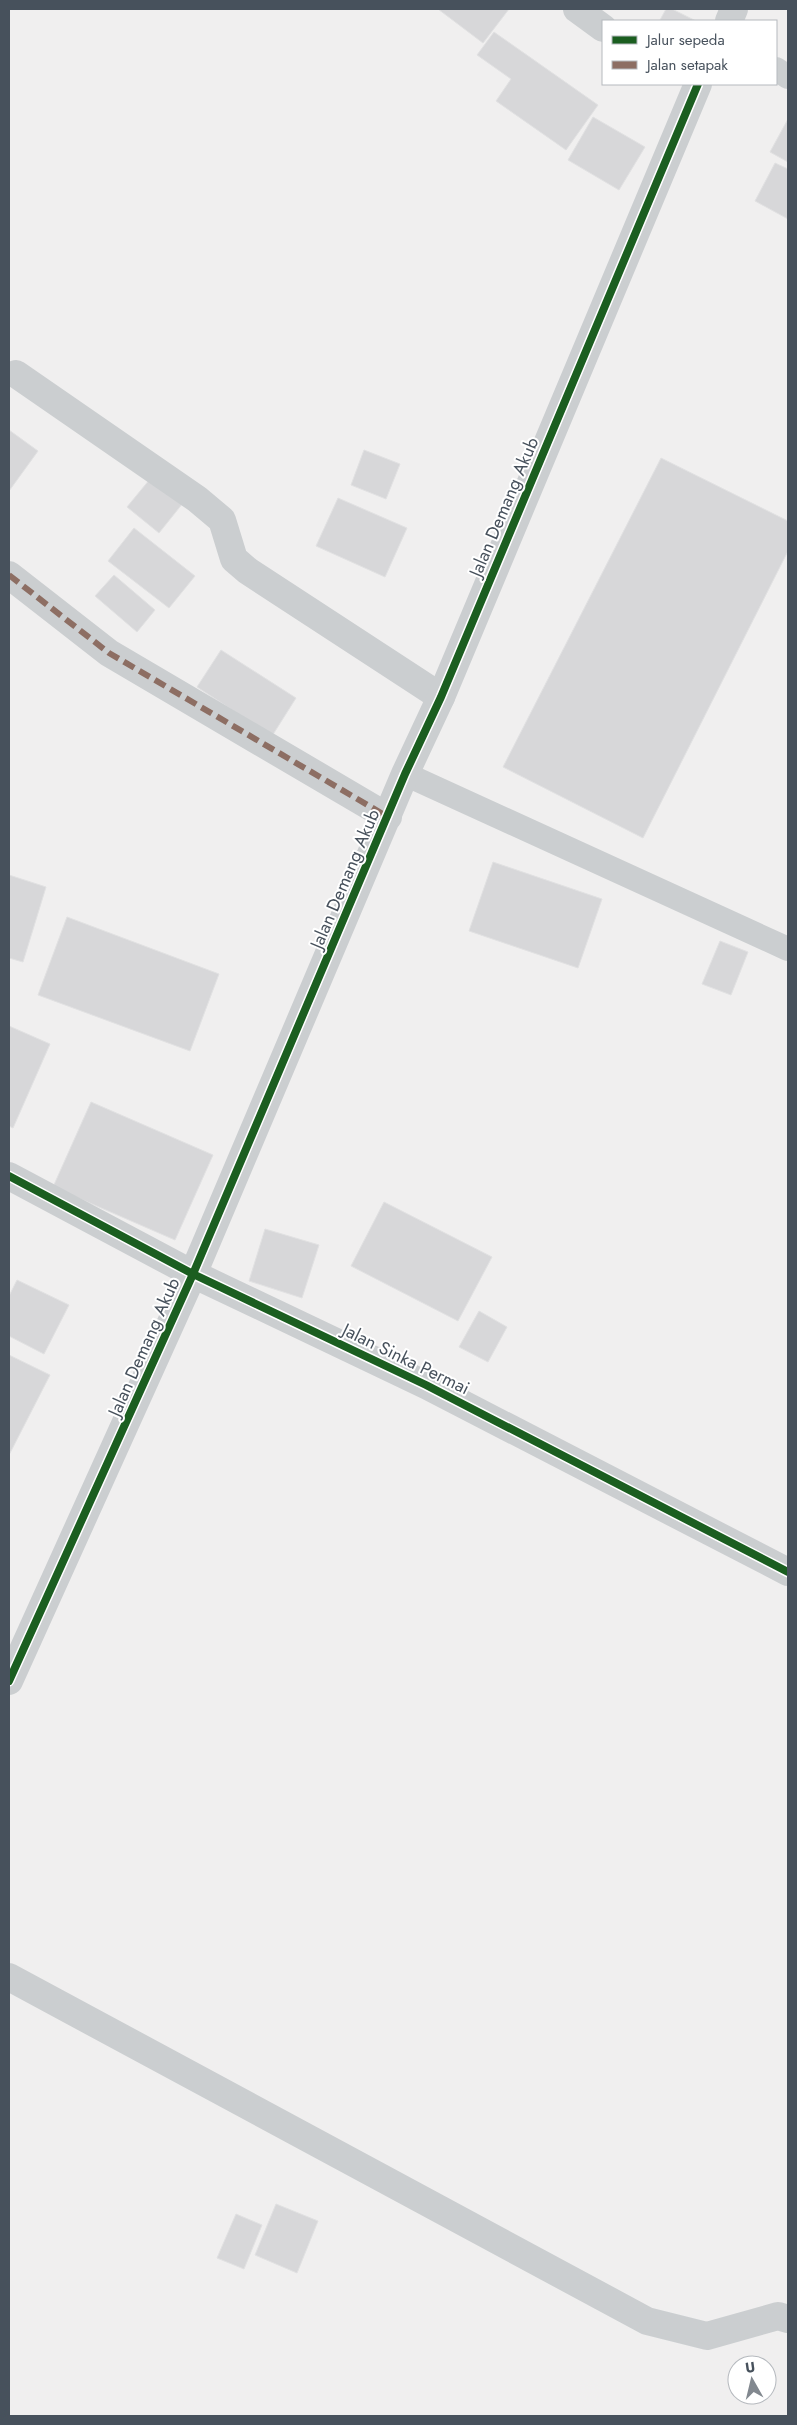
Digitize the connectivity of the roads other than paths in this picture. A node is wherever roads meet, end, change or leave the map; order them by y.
1 (577, 9) edge
2 (602, 27) edge
3 (777, 70) edge
4 (788, 77) edge
5 (693, 86) edge
6 (16, 374) dead end
7 (9, 575) edge
8 (441, 697) junction
9 (406, 774) junction
10 (388, 817) junction
11 (788, 949) edge
12 (9, 1176) edge
13 (193, 1274) junction
14 (788, 1572) edge
15 (9, 1682) edge
16 (9, 1977) edge
17 (788, 2319) edge

1 - 2 street
3 - 4 lane
5 - 8 street, Jalan Demang Akub
6 - 8 street
7 - 10 street
8 - 9 street, Jalan Demang Akub
9 - 10 street, Jalan Demang Akub
9 - 11 lane
10 - 13 street, Jalan Demang Akub
12 - 13 street, Jalan Sinka Permai
13 - 14 street, Jalan Sinka Permai
13 - 15 street, Jalan Demang Akub
16 - 17 street

